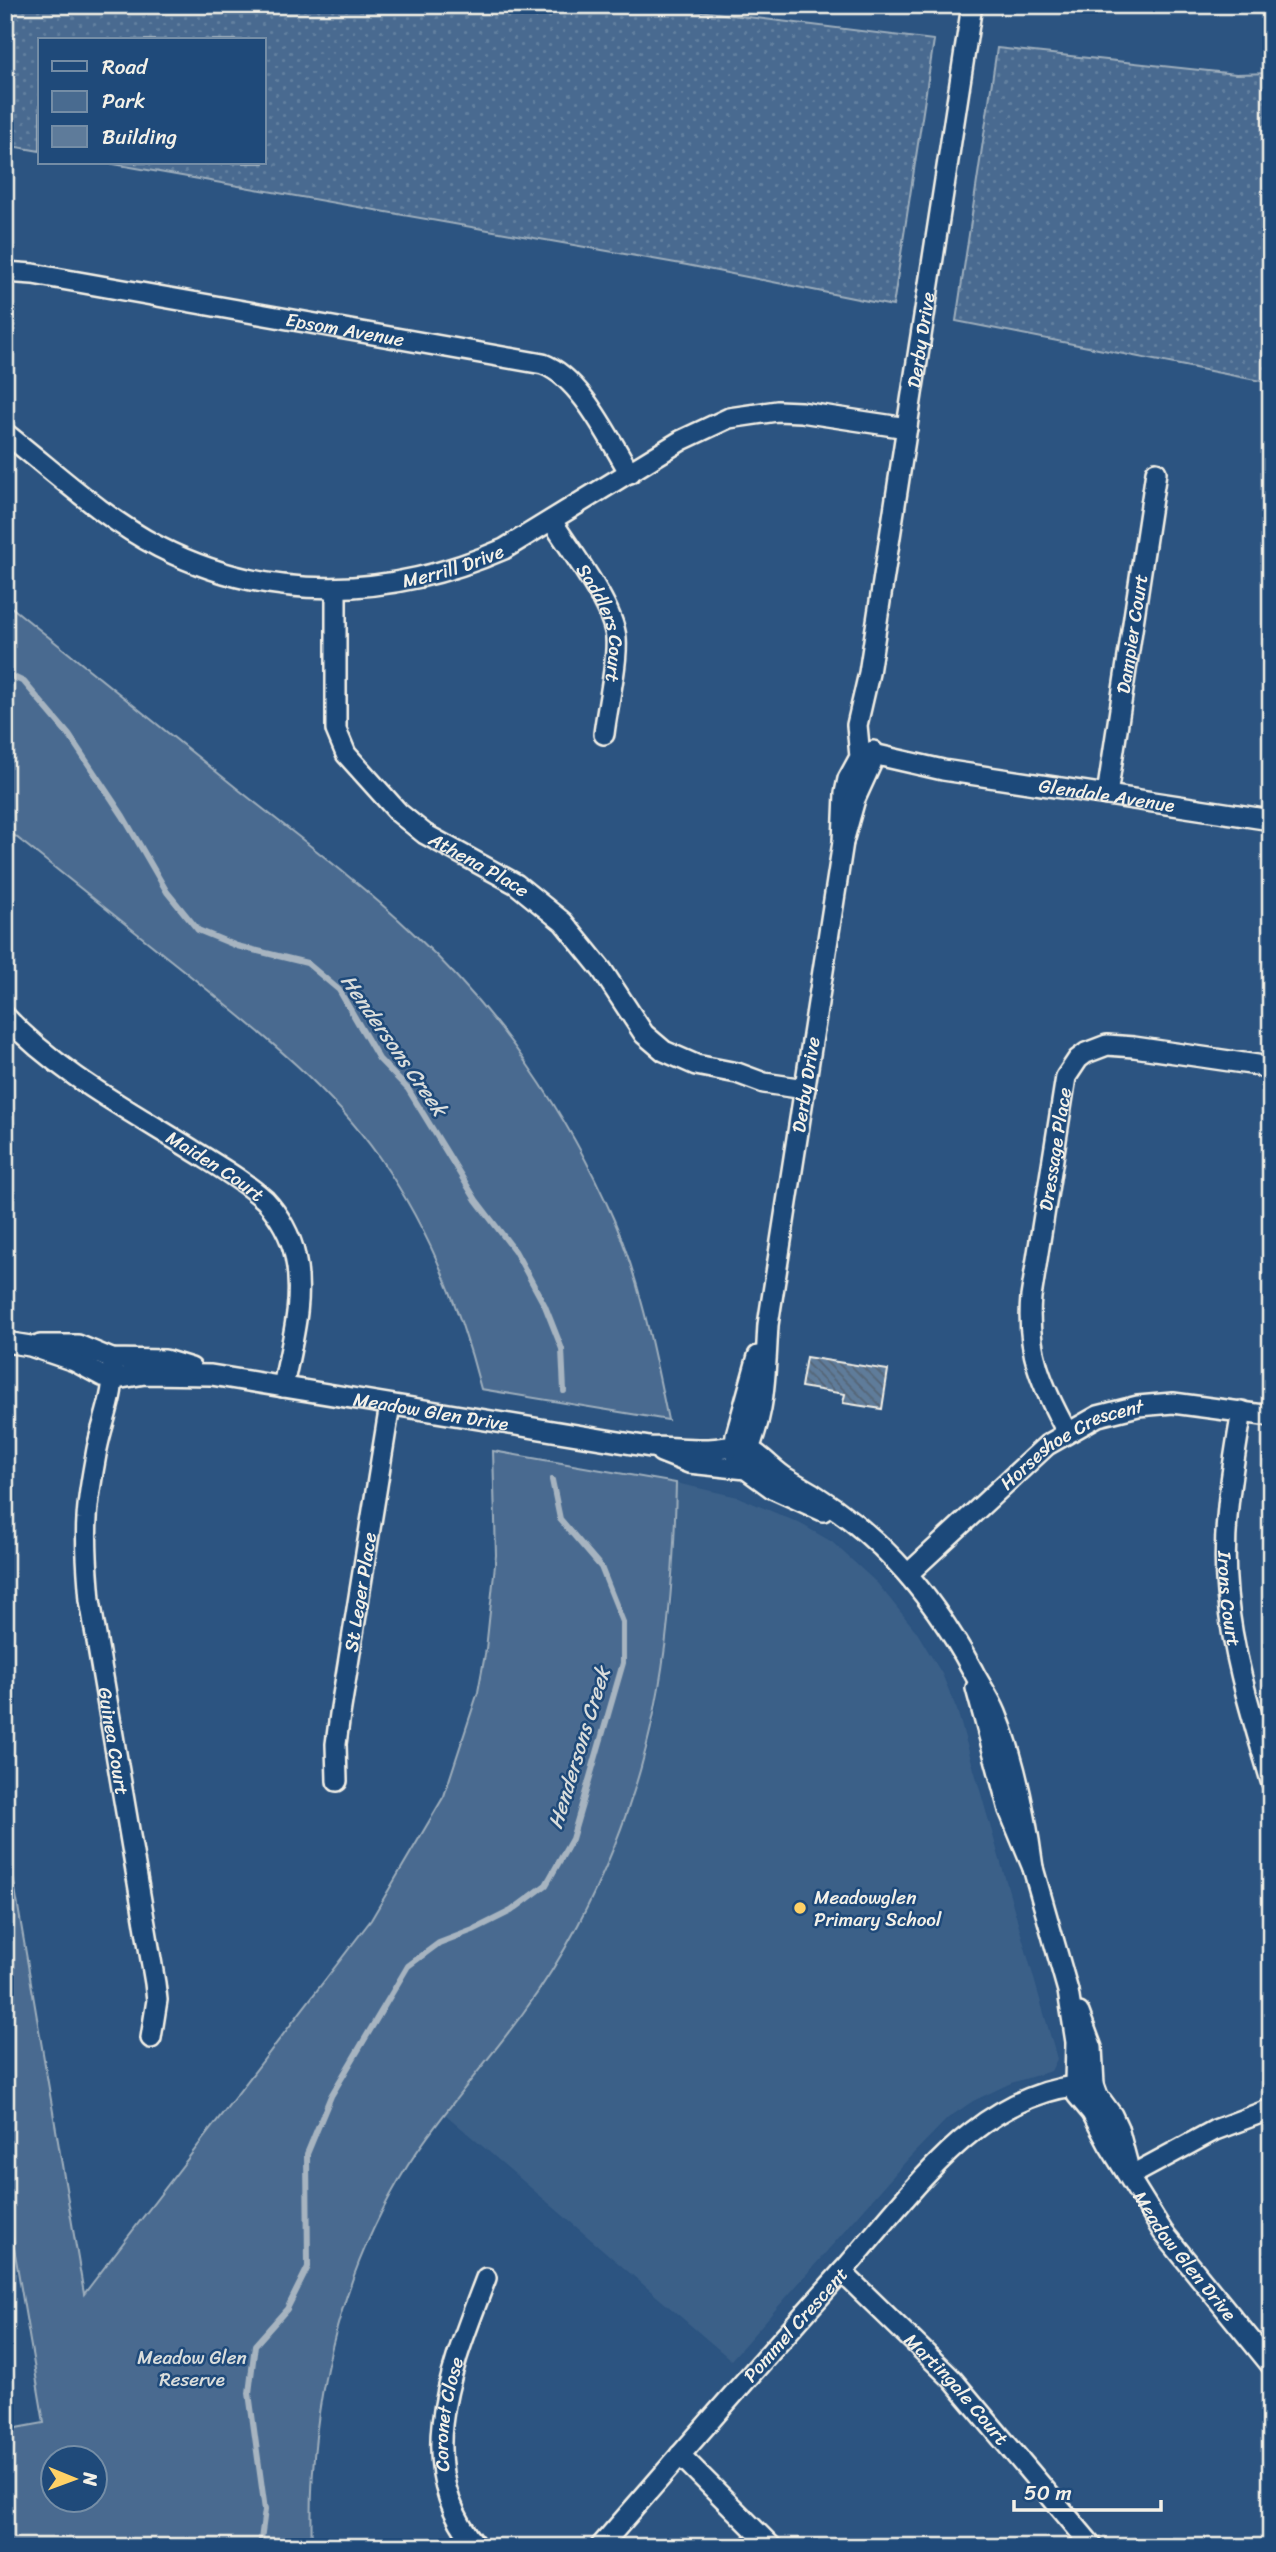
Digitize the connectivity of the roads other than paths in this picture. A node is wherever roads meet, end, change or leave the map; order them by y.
1 (972, 5) edge
2 (5, 272) edge
3 (907, 428) junction
4 (5, 433) edge
5 (1156, 472) dead end
6 (630, 473) junction
7 (552, 521) junction
8 (336, 588) junction
9 (604, 734) dead end
10 (868, 758) junction
11 (1107, 795) junction
12 (1271, 820) edge
13 (5, 1016) edge
14 (1271, 1071) edge
15 (806, 1082) junction
16 (5, 1342) edge
17 (109, 1371) junction
18 (283, 1387) junction
19 (390, 1405) junction
20 (1242, 1411) junction
21 (1271, 1416) edge
22 (1067, 1432) junction
23 (741, 1454) junction
24 (908, 1574) junction
25 (337, 1781) dead end
26 (1271, 1781) edge
27 (151, 2038) dead end
28 (1082, 2088) junction
29 (1271, 2109) edge
30 (1130, 2176) junction
31 (842, 2272) junction
32 (486, 2278) dead end
33 (1271, 2365) edge
34 (680, 2455) junction
35 (477, 2547) edge
36 (600, 2547) edge
37 (772, 2547) edge
38 (1093, 2547) edge

1 - 3 street, Derby Drive
2 - 6 street, Epsom Avenue
3 - 6 street, Merrill Drive
3 - 10 street, Derby Drive
4 - 8 street, Merrill Drive
5 - 11 street, Dampier Court
6 - 7 street, Merrill Drive
7 - 8 street, Merrill Drive
7 - 9 street, Saddlers Court
8 - 15 street, Athena Place
10 - 11 street, Glendale Avenue
10 - 15 street, Derby Drive
11 - 12 street, Glendale Avenue
13 - 18 street, Maiden Court
14 - 22 street, Dressage Place
15 - 23 street, Derby Drive
16 - 17 street, Meadow Glen Drive
17 - 18 street, Meadow Glen Drive
17 - 27 street, Guinea Court
18 - 19 street, Meadow Glen Drive
19 - 23 street, Meadow Glen Drive
19 - 25 street, St Leger Place
20 - 21 street, Horseshoe Crescent
20 - 22 street, Horseshoe Crescent
20 - 26 street, Irons Court
22 - 24 street, Horseshoe Crescent
23 - 24 street, Meadow Glen Drive
24 - 28 street, Meadow Glen Drive
28 - 30 street, Meadow Glen Drive
28 - 31 street, Pommel Crescent
29 - 30 street
30 - 33 street, Meadow Glen Drive
31 - 34 street, Pommel Crescent
31 - 38 street, Martingale Court
32 - 35 street, Coronet Close
34 - 36 street, Pommel Crescent
34 - 37 street

